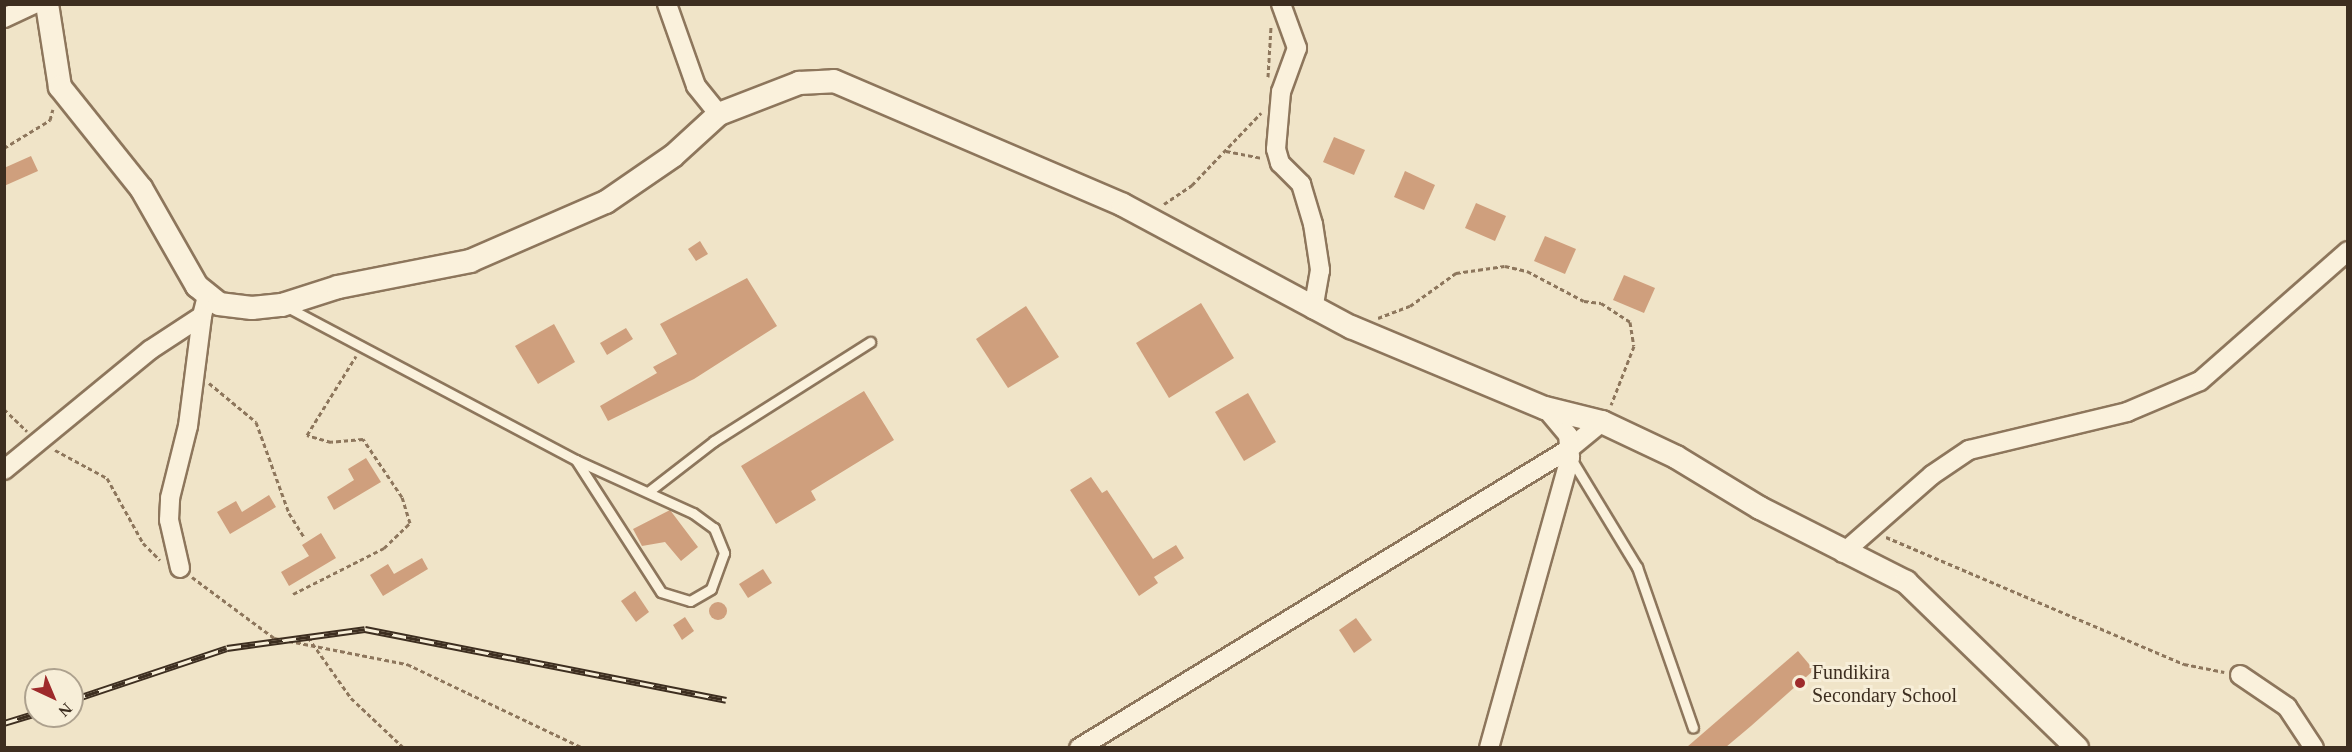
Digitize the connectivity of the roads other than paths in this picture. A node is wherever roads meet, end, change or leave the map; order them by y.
1 (34, 4) edge
2 (46, 4) edge
3 (667, 4) edge
4 (1277, 10) edge
5 (4, 18) edge
6 (719, 114) junction
7 (2348, 251) edge
8 (282, 305) junction
9 (204, 306) junction
10 (1313, 309) junction
11 (870, 342) dead end
12 (1545, 408) junction
13 (1602, 422) junction
14 (1570, 453) junction
15 (576, 460) junction
16 (4, 470) edge
17 (648, 492) junction
18 (1843, 553) junction
19 (180, 568) dead end
20 (2240, 675) road end
21 (1693, 728) dead end
22 (1079, 747) edge
23 (1489, 747) edge
24 (2077, 747) edge
25 (2314, 747) edge

1 - 5 street
2 - 9 street
3 - 6 street
4 - 10 street
6 - 8 street
6 - 10 street
7 - 18 street
8 - 9 street
8 - 15 lane
9 - 16 street
9 - 19 street
10 - 12 street
11 - 17 lane
12 - 13 street
12 - 14 street
13 - 14 street
13 - 18 street
14 - 21 lane
14 - 22 street
14 - 23 street
15 - 17 lane
15 - 17 lane
18 - 24 street
20 - 25 street

